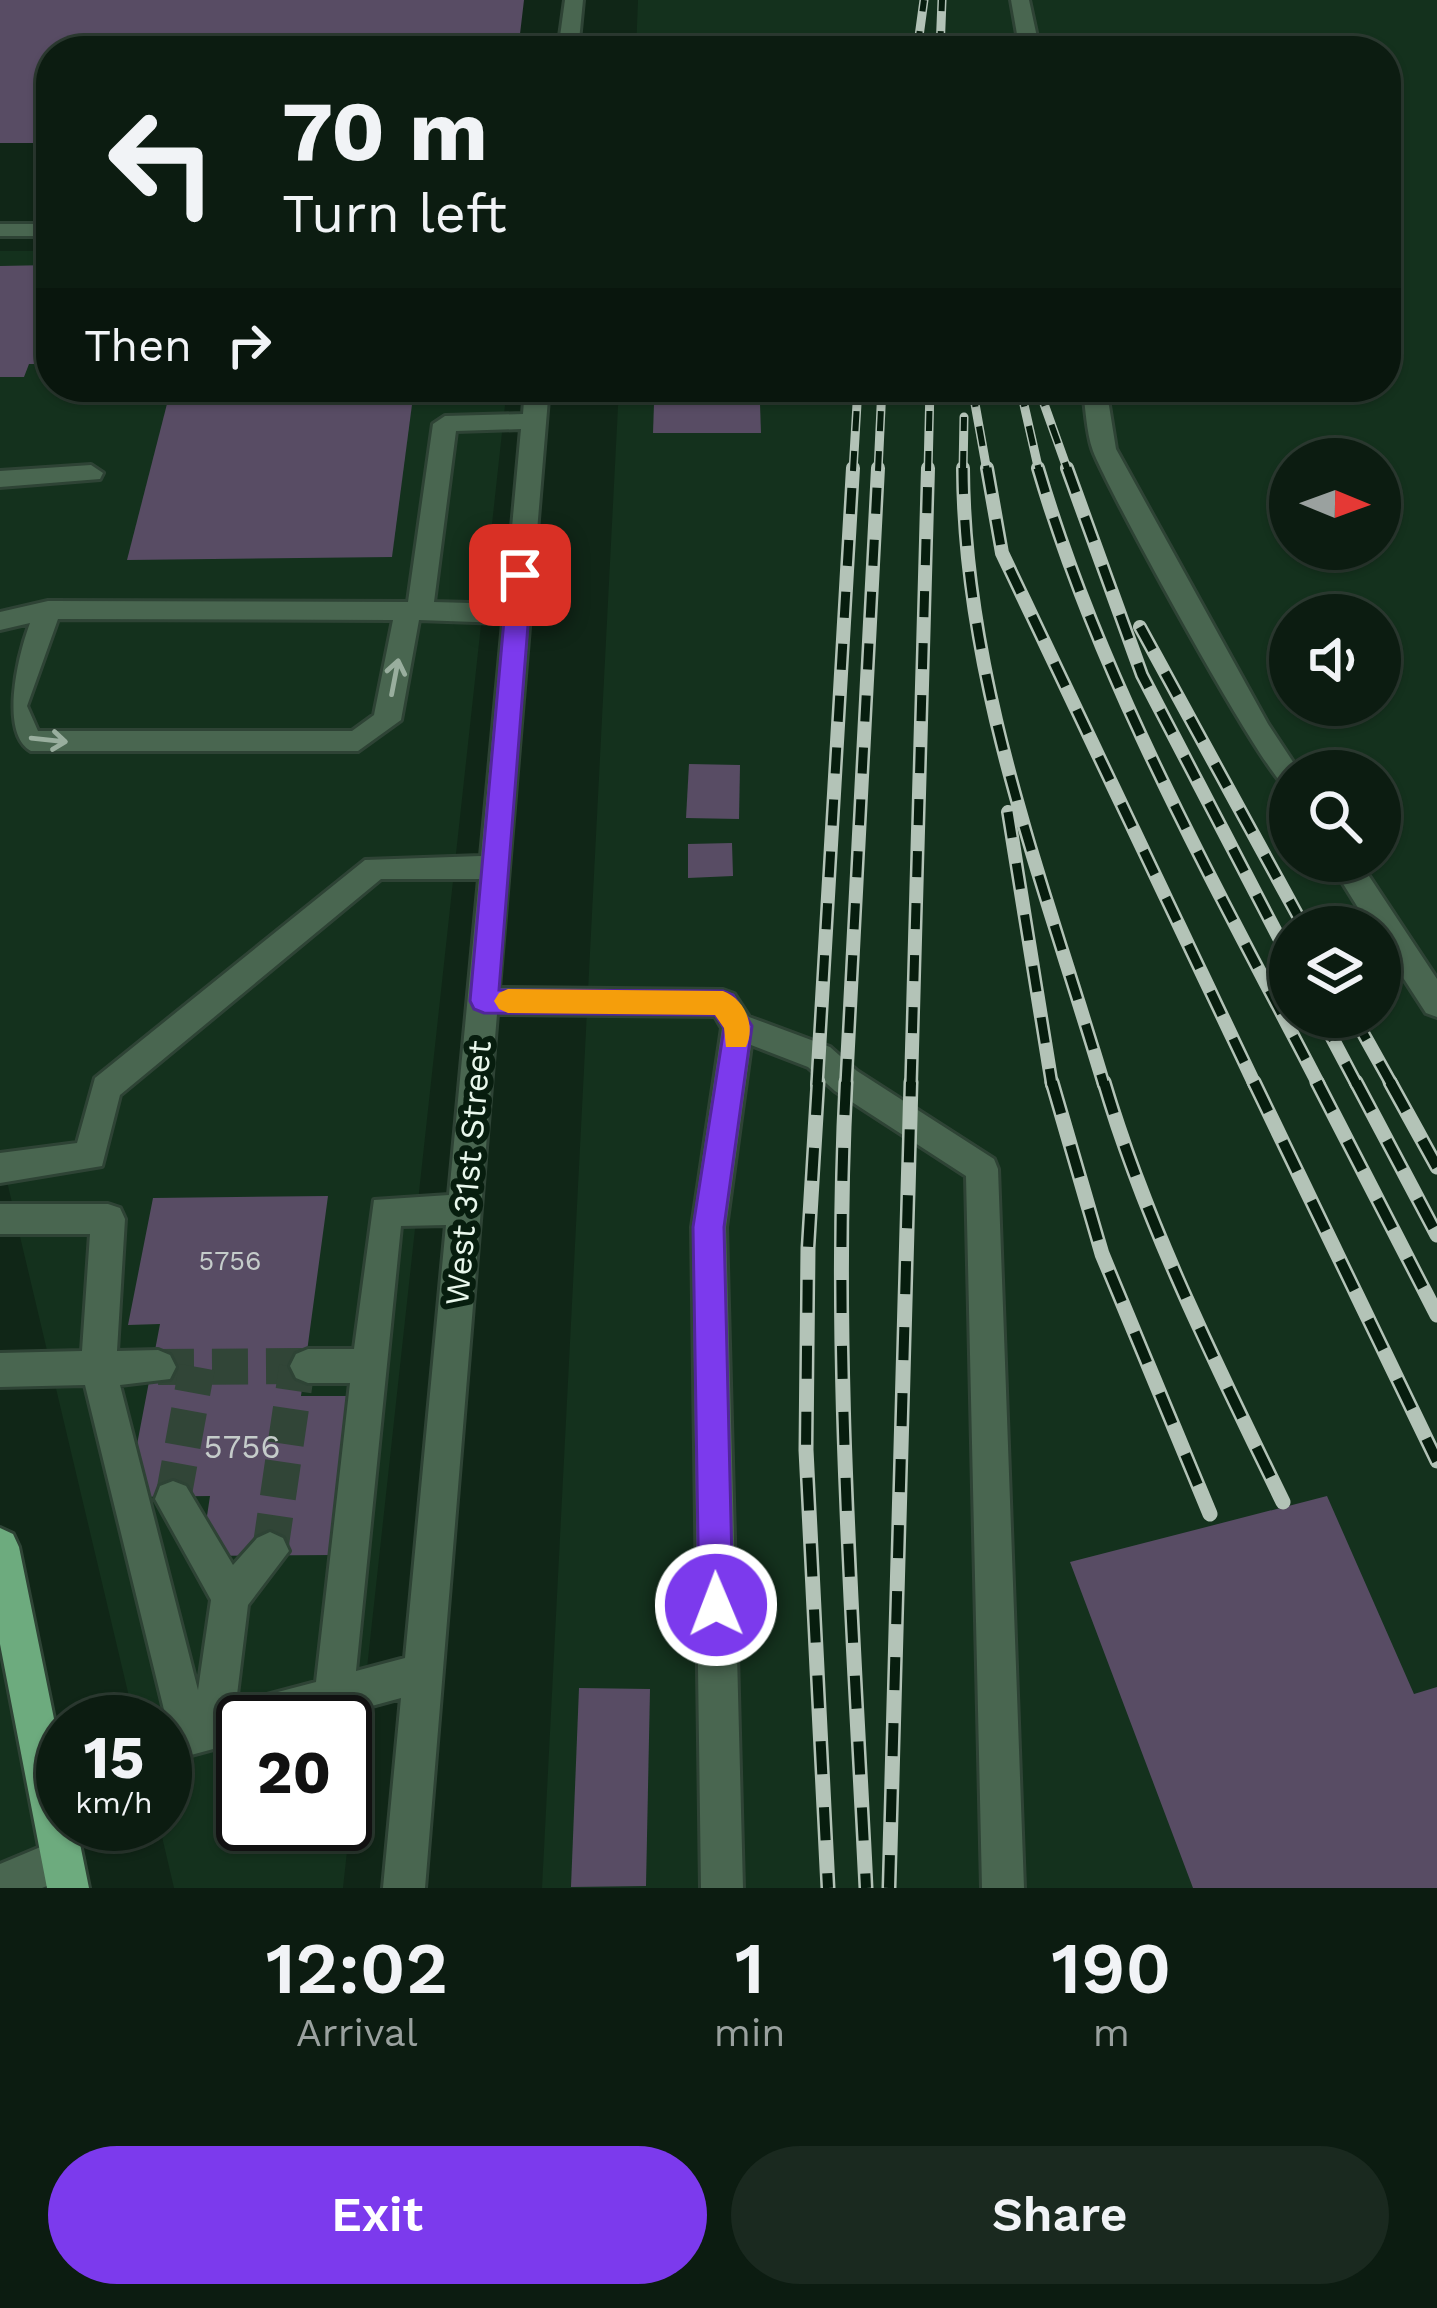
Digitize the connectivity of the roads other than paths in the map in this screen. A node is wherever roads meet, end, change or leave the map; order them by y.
1 (574, 0) edge
2 (1020, 0) edge
3 (570, 36) edge
4 (1027, 36) edge
5 (0, 230) edge
6 (36, 230) edge
7 (535, 402) edge
8 (1096, 402) edge
9 (534, 421) junction
10 (91, 473) dead end
11 (0, 479) edge
12 (48, 610) junction
13 (414, 611) junction
14 (516, 614) junction
15 (0, 621) edge
16 (1270, 750) edge
17 (494, 867) junction
18 (1357, 882) edge
19 (484, 1001) junction
20 (1437, 1004) edge
21 (738, 1026) junction
22 (0, 1168) edge
23 (464, 1210) junction
24 (0, 1219) edge
25 (308, 1366) tunnel mouth
26 (370, 1366) junction
27 (158, 1367) tunnel mouth
28 (98, 1368) junction
29 (0, 1370) edge
30 (173, 1498) tunnel mouth
31 (0, 1546) edge
32 (269, 1551) tunnel mouth
33 (230, 1597) junction
34 (423, 1673) junction
35 (179, 1695) edge
36 (334, 1695) edge
37 (338, 1695) edge
38 (36, 1697) edge
39 (192, 1725) edge
40 (65, 1874) edge
41 (0, 1886) edge
42 (404, 1888) edge
43 (722, 1888) edge
44 (1003, 1888) edge

1 - 3 street
2 - 4 street
5 - 6 street
7 - 9 street, West 31st Street
8 - 16 street
9 - 13 street
9 - 14 street, West 31st Street
10 - 11 street
12 - 13 street
12 -> 13 street
12 - 15 street
13 - 14 street
14 - 17 street, West 31st Street
17 - 19 street, West 31st Street
17 - 22 street
18 - 20 street
19 - 21 street
19 - 23 street, West 31st Street
21 - 43 street
21 - 44 street
23 - 26 street
23 - 34 street, West 31st Street
24 - 28 street
25 - 26 street
26 - 36 street
27 - 28 street
28 - 29 street
28 - 35 street
30 - 33 street
31 - 38 main road
32 - 33 street
33 - 39 street
34 - 37 street
34 - 42 street, West 31st Street
40 - 41 street

